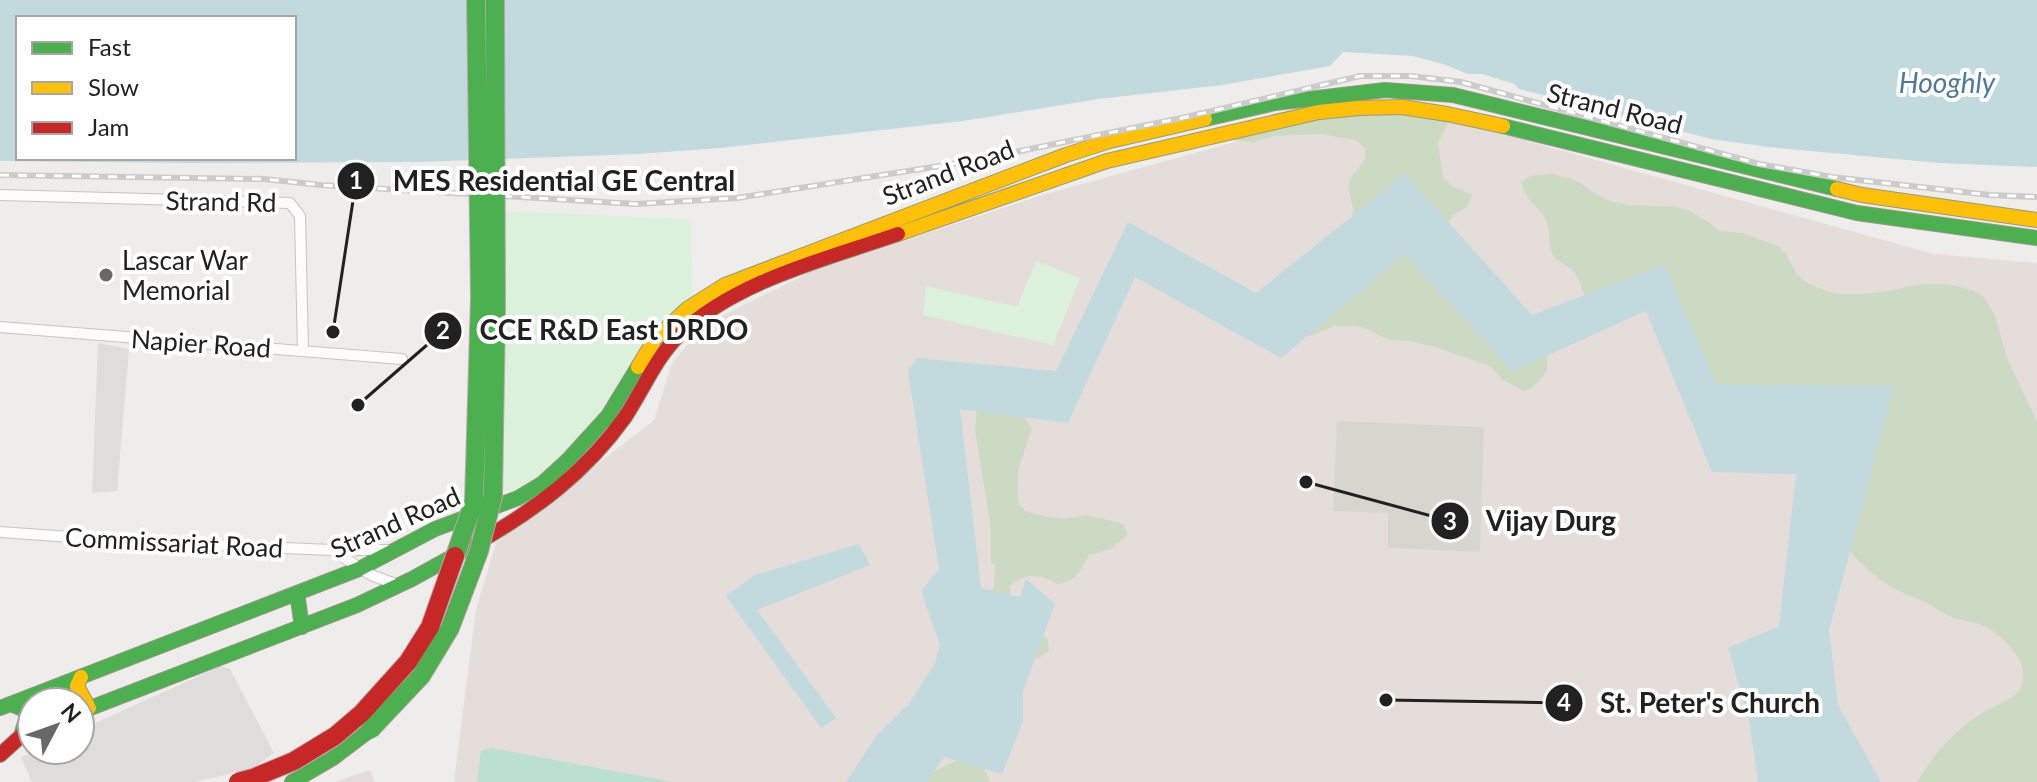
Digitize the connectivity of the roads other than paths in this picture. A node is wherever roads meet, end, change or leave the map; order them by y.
1 (476, 0) edge
2 (495, 0) edge
3 (1278, 111) junction
4 (0, 195) edge
5 (1862, 195) junction
6 (1857, 213) junction
7 (2037, 220) edge
8 (2037, 238) edge
9 (0, 327) edge
10 (303, 351) junction
11 (402, 359) dead end
12 (0, 532) edge
13 (332, 550) junction
14 (397, 550) junction
15 (359, 569) junction
16 (401, 586) junction
17 (297, 593) junction
18 (302, 627) junction
19 (81, 677) junction
20 (77, 686) edge
21 (96, 705) edge
22 (5, 706) edge
23 (16, 743) edge
24 (0, 755) edge
25 (238, 782) edge
26 (292, 782) edge

1 - 25 main road, bridge
2 - 26 main road, bridge
3 - 5 main road, Strand Road
3 - 6 main road, Strand Road
3 - 14 main road, Strand Road
3 - 16 main road, Strand Road
4 - 10 street, Strand Rd
5 - 6 main road
5 - 7 main road, Strand Road
6 - 8 main road, Strand Road
9 - 10 street, Napier Road
10 - 11 street, Napier Road
12 - 13 street, Commissariat Road
13 - 14 street, Commissariat Road
13 - 15 street
14 - 15 main road, Strand Road
15 - 16 street
15 - 17 main road, Strand Road
16 - 18 main road, Strand Road
17 - 18 main road
17 - 19 main road, Strand Road
18 - 21 main road, Strand Road
19 - 20 main road
19 - 22 main road, Strand Road
23 - 24 main road

